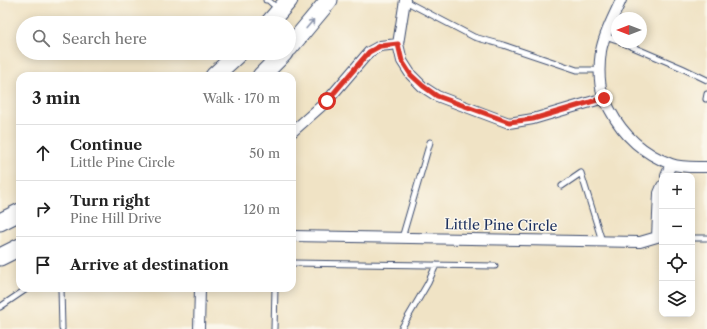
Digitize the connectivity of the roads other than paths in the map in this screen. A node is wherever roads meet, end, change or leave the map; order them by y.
1 (266, 0) edge
2 (329, 0) edge
3 (405, 0) edge
4 (621, 0) edge
5 (285, 5) edge
6 (275, 16) edge
7 (605, 36) junction
8 (611, 38) edge
9 (296, 40) edge
10 (398, 44) junction
11 (635, 48) edge
12 (231, 60) edge
13 (277, 60) edge
14 (600, 70) junction
15 (218, 72) edge
16 (265, 72) edge
17 (707, 80) edge
18 (604, 98) junction
19 (296, 128) edge
20 (430, 142) dead end
21 (671, 164) junction
22 (707, 167) edge
23 (667, 173) edge
24 (562, 186) dead end
25 (16, 214) edge
26 (0, 222) edge
27 (296, 236) edge
28 (659, 237) edge
29 (402, 238) junction
30 (695, 238) edge
31 (707, 238) edge
32 (602, 241) junction
33 (16, 249) edge
34 (16, 252) edge
35 (0, 257) edge
36 (296, 264) edge
37 (436, 265) junction
38 (495, 266) dead end
39 (22, 292) edge
40 (61, 292) edge
41 (200, 292) edge
42 (275, 292) edge
43 (0, 307) edge
44 (62, 329) edge
45 (200, 329) edge
46 (274, 329) edge
47 (401, 329) edge

1 - 5 lane
9 -> 2 highway
3 - 10 street
3 - 14 lane
4 - 7 street
5 - 6 highway
7 - 8 lane
7 - 14 street
10 - 18 street
10 - 19 street
11 - 17 lane
12 - 15 highway
13 - 16 highway
14 - 18 street
18 - 21 street
20 - 29 lane
21 - 22 street
21 - 23 street
24 - 32 lane
25 - 26 highway
27 - 29 street, Little Pine Circle
28 - 32 street, Little Pine Circle
29 - 32 street, Little Pine Circle
30 - 31 lane
33 - 35 highway
34 - 35 highway
36 - 37 lane
37 - 38 lane
37 - 47 lane
39 - 43 lane
40 - 44 lane
41 - 45 street
42 - 46 lane

